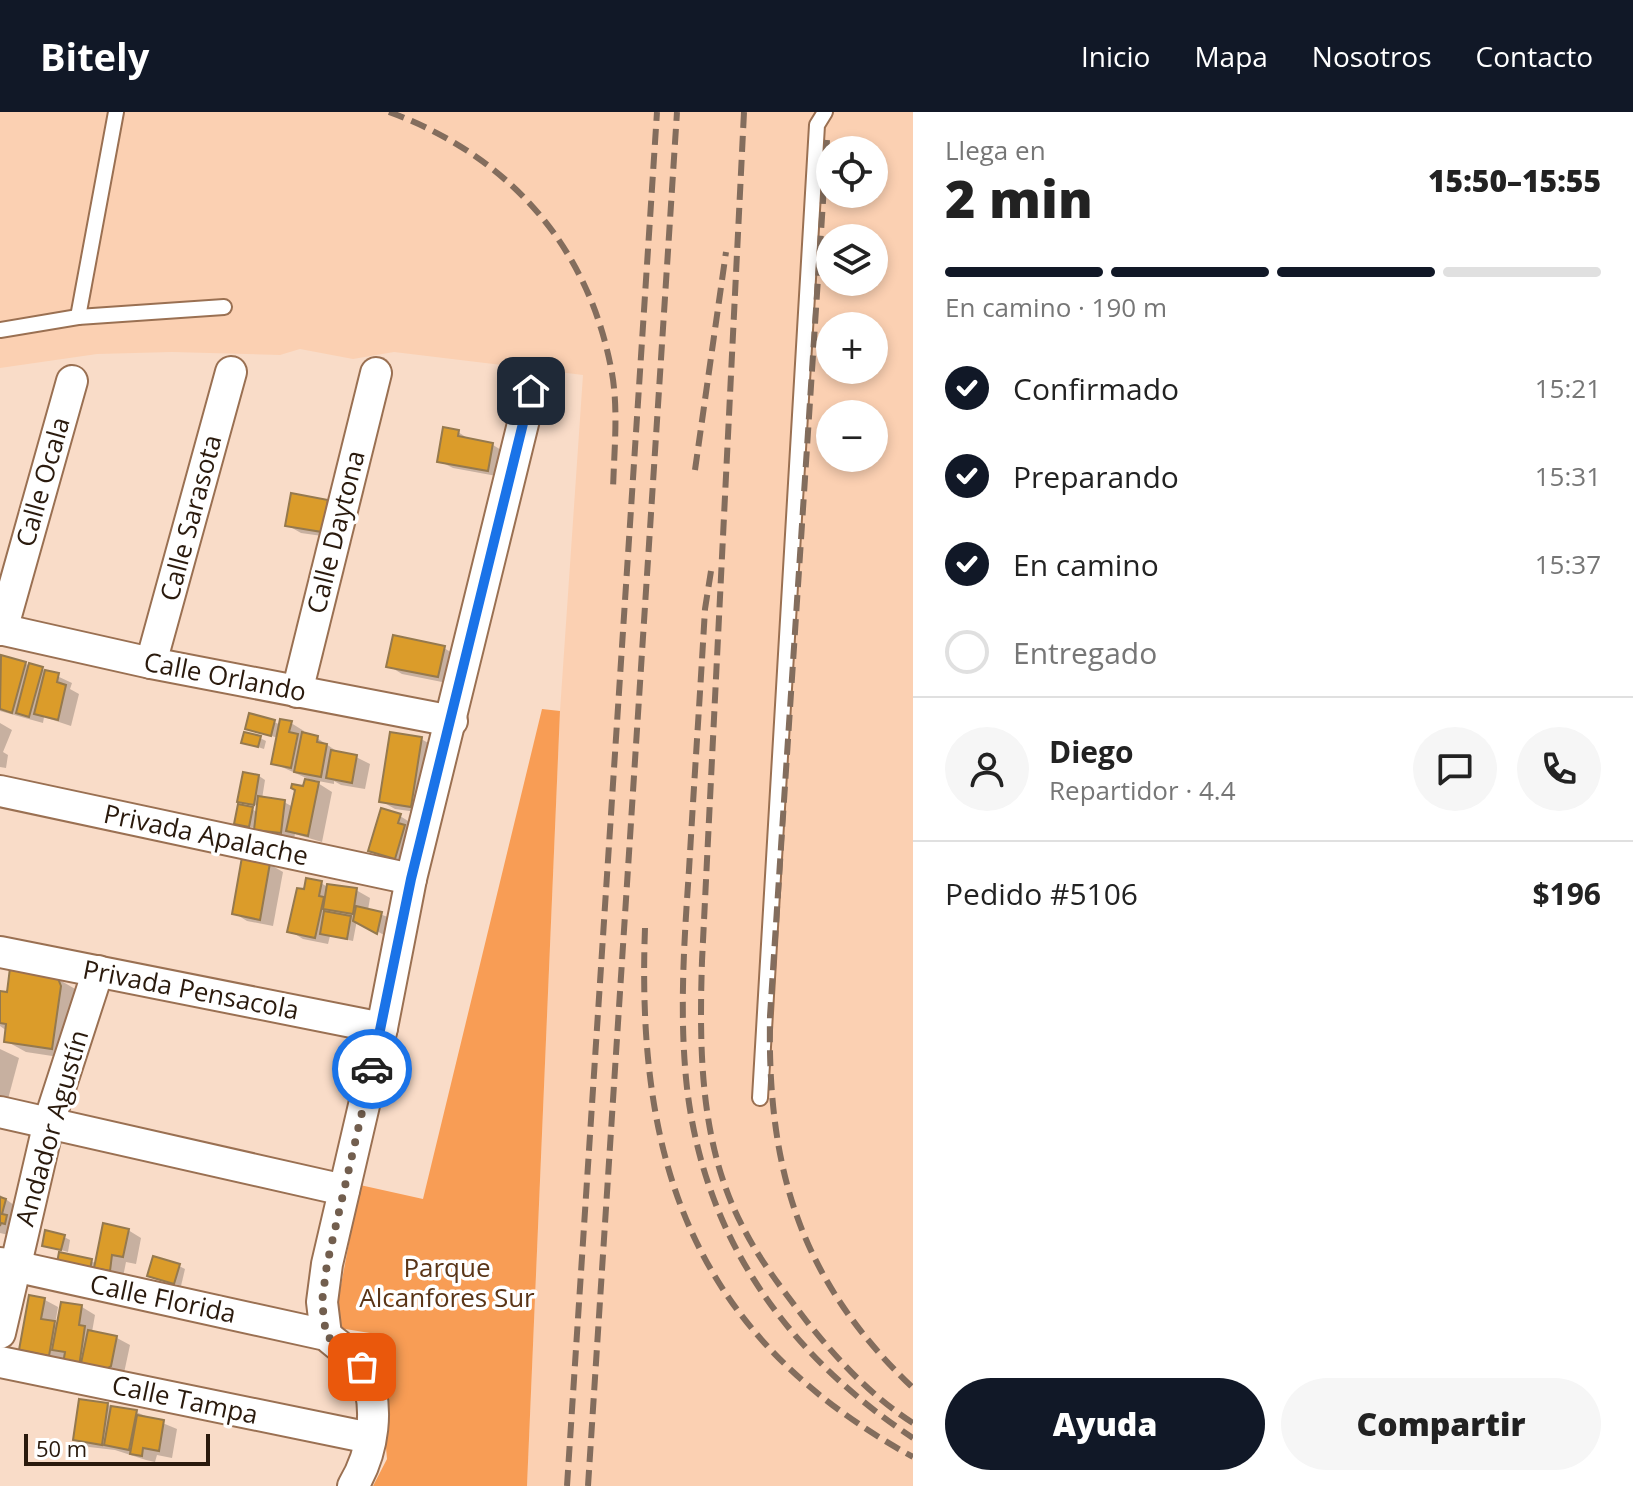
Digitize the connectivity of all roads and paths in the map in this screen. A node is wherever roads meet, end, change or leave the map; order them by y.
1 (116, 112) edge
2 (825, 112) edge
3 (224, 307) dead end
4 (78, 317) junction
5 (0, 330) edge
6 (231, 372) dead end
7 (376, 373) dead end
8 (72, 381) dead end
9 (531, 391) dead end
10 (1, 630) edge
11 (151, 663) junction
12 (297, 692) junction
13 (452, 721) junction
14 (0, 791) edge
15 (411, 879) junction
16 (0, 952) edge
17 (98, 971) junction
18 (382, 1028) junction
19 (760, 1098) dead end
20 (0, 1112) edge
21 (49, 1122) junction
22 (344, 1190) junction
23 (7, 1265) edge
24 (0, 1333) edge
25 (326, 1335) junction
26 (0, 1362) edge
27 (370, 1438) junction
28 (353, 1486) edge

1 - 4 lane
2 - 19 lane
3 - 4 lane
4 - 5 lane
6 - 11 street, Calle Sarasota
7 - 12 street, Calle Daytona
8 - 10 street, Calle Ocala
9 - 13 street
10 - 11 street, Calle Orlando
11 - 12 street, Calle Orlando
12 - 13 street, Calle Orlando
13 - 15 street
14 - 15 street, Privada Apalache
15 - 18 street
16 - 17 street, Privada Pensacola
17 - 18 street, Privada Pensacola
17 - 21 street, Andador Agustín
18 - 22 street
20 - 21 street
21 - 22 street
21 - 23 street, Andador Agustín
22 - 25 street
23 - 24 street, Andador Agustín
23 - 25 street, Calle Florida
25 - 27 street
26 - 27 street, Calle Tampa
27 - 28 street

